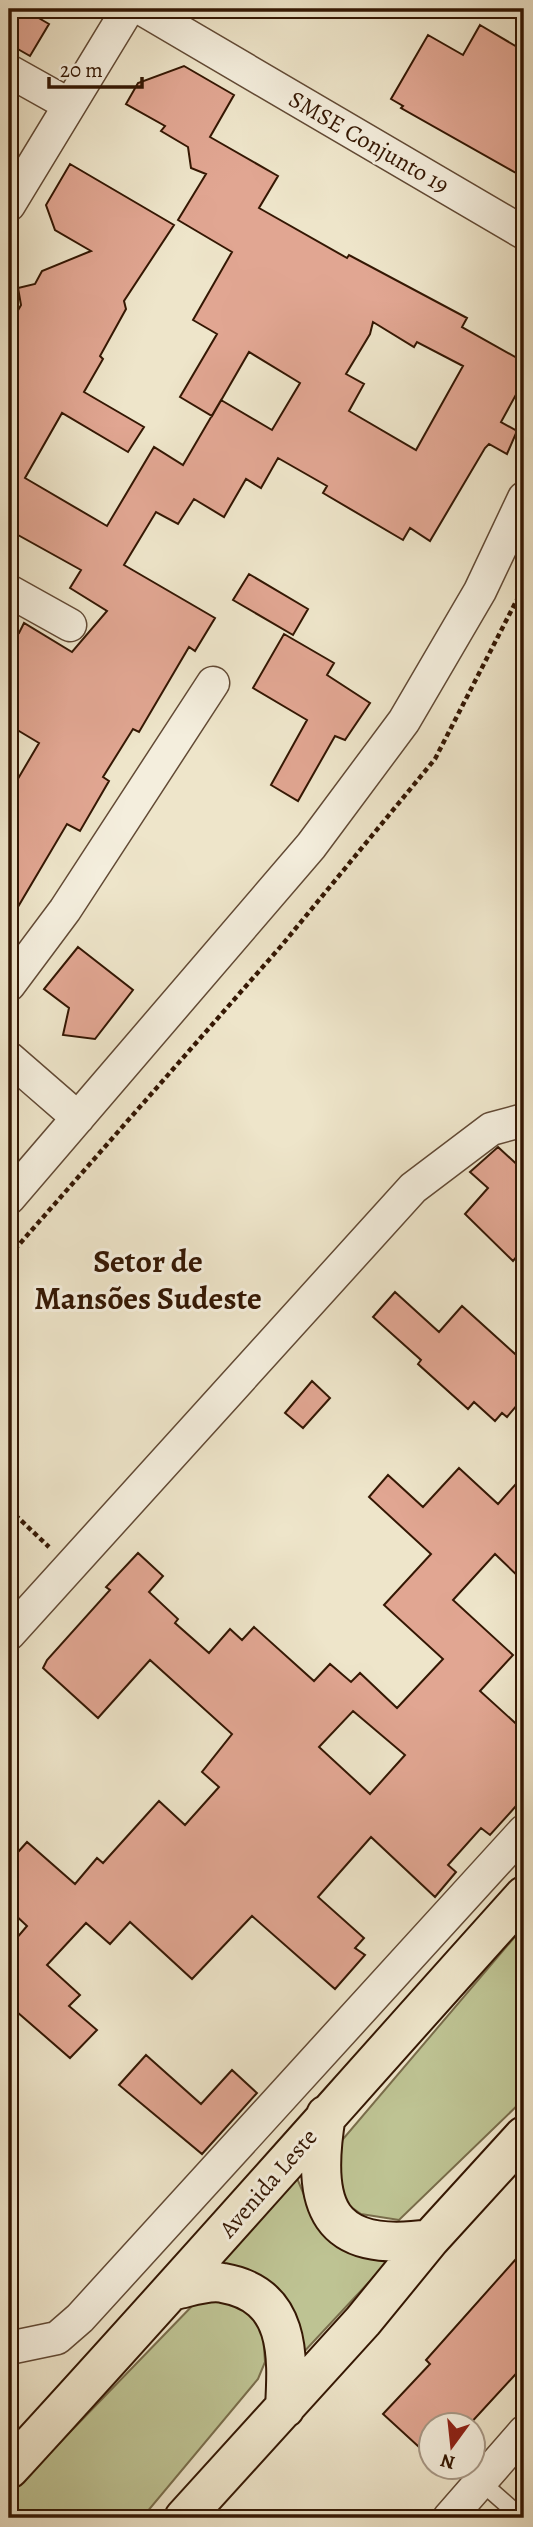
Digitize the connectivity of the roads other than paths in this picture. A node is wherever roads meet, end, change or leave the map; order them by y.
1 (128, 9) edge
2 (142, 9) edge
3 (9, 71) edge
4 (68, 104) junction
5 (9, 205) edge
6 (524, 233) edge
7 (524, 498) edge
8 (9, 591) edge
9 (70, 625) dead end
10 (213, 683) dead end
11 (9, 985) edge
12 (9, 1058) edge
13 (78, 1118) junction
14 (524, 1120) edge
15 (9, 1198) edge
16 (9, 1634) edge
17 (524, 1831) edge
18 (524, 1896) edge
19 (326, 2115) junction
20 (524, 2136) edge
21 (430, 2239) junction
22 (175, 2290) junction
23 (9, 2348) edge
24 (285, 2408) junction
25 (524, 2432) edge
26 (9, 2469) edge
27 (488, 2474) edge
28 (481, 2482) joint
29 (184, 2518) edge
30 (449, 2518) edge
31 (522, 2518) edge

1 - 4 street
2 - 6 street, SMSE Conjunto 19
3 - 4 street
4 - 5 street
7 - 13 street
8 - 9 street
10 - 11 street
12 - 13 street
13 - 15 street
14 - 16 street
17 - 23 street
18 - 19 main road, Avenida Leste
19 - 21 main road
19 - 22 main road, Avenida Leste
20 - 21 main road
21 - 24 main road
22 - 24 main road
22 - 26 main road, Avenida Leste
24 - 29 main road
25 - 27 street
28 - 30 street
28 - 31 lane

